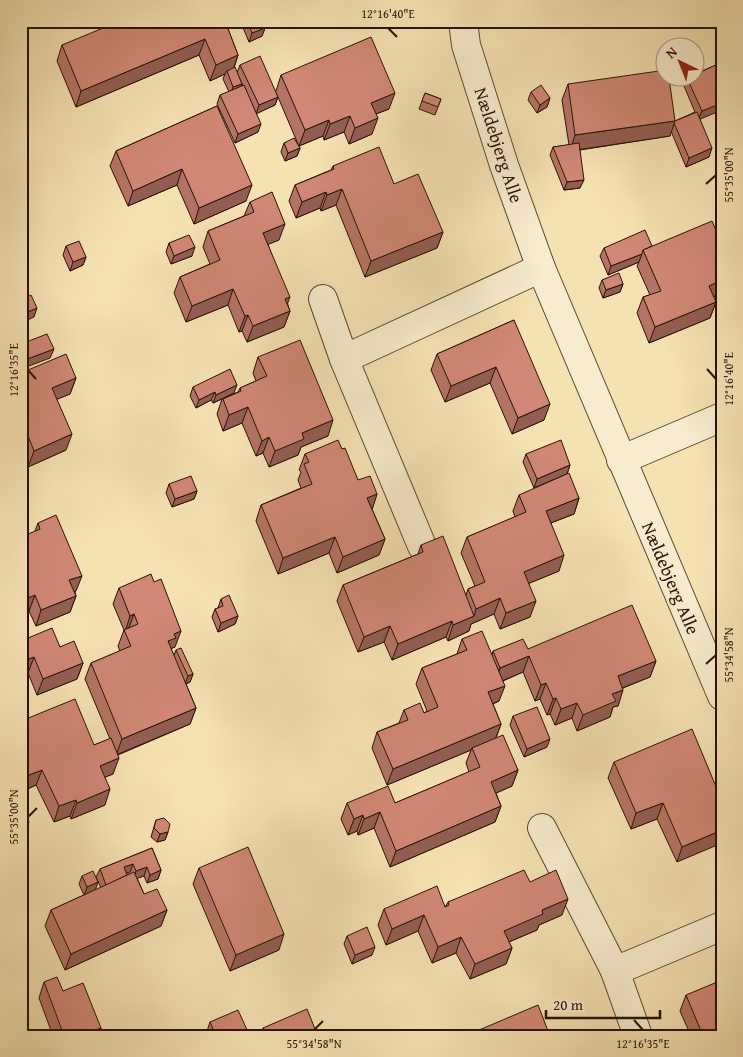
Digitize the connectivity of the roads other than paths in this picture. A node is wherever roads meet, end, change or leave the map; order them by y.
1 (463, 21) edge
2 (541, 268) junction
3 (323, 299) dead end
4 (344, 359) junction
5 (722, 417) edge
6 (621, 460) junction
7 (422, 546) edge
8 (722, 696) edge
9 (542, 828) dead end
10 (722, 926) edge
11 (615, 972) junction
12 (638, 1036) edge

1 - 2 street, Nældebjerg Alle
2 - 4 street
2 - 6 street, Nældebjerg Alle
3 - 4 street
4 - 7 street
5 - 6 street
6 - 8 street, Nældebjerg Alle
9 - 11 street
10 - 11 street
11 - 12 street

